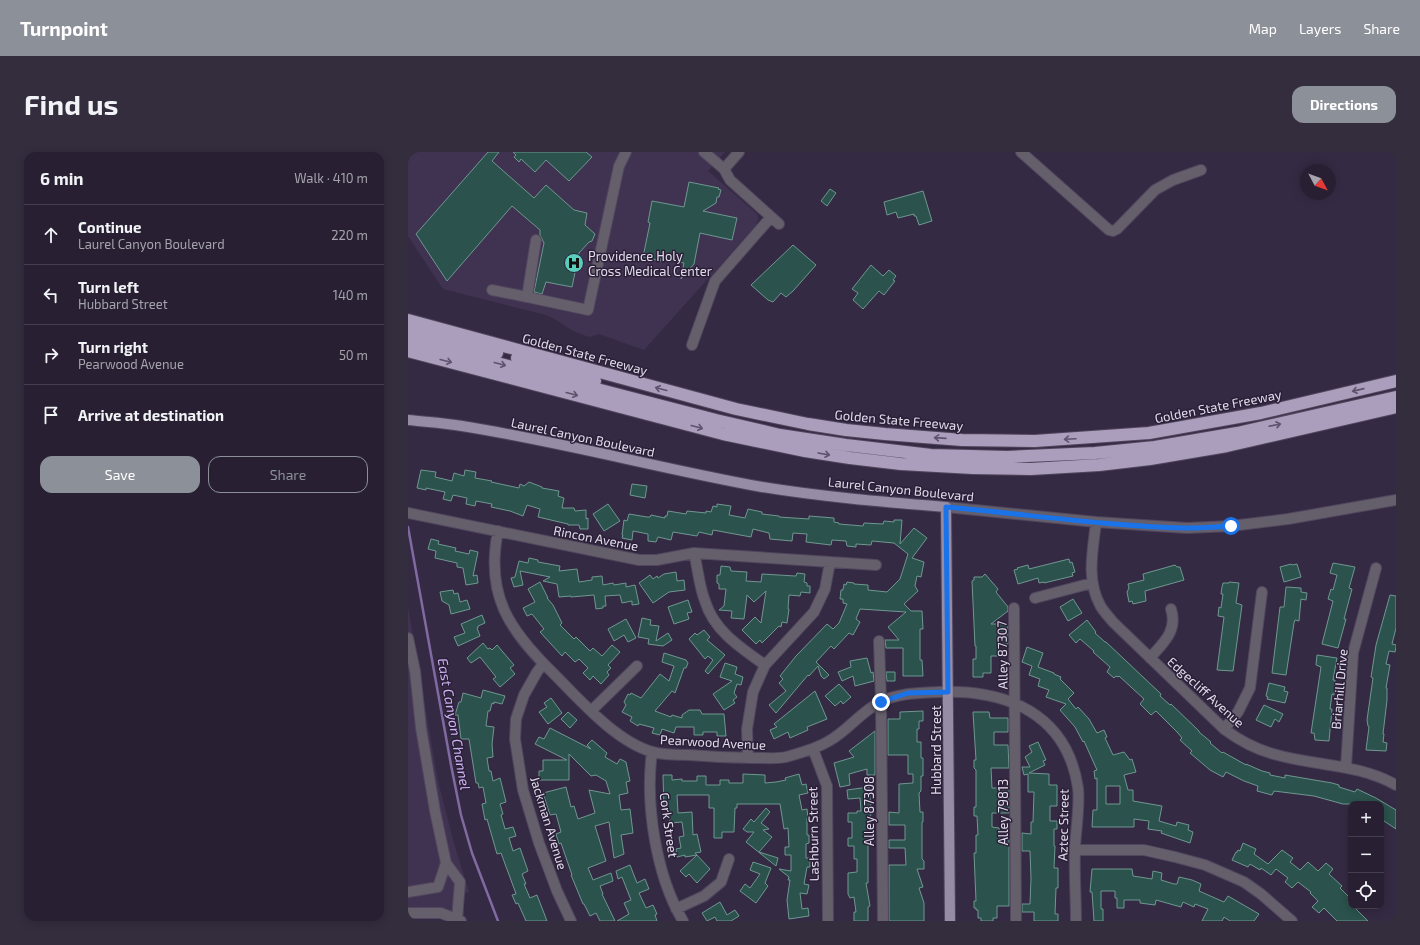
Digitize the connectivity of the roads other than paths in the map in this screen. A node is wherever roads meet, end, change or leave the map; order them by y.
1 (626, 152) edge
2 (704, 152) edge
3 (739, 152) edge
4 (1021, 152) edge
5 (724, 169) junction
6 (1201, 170) dead end
7 (536, 240) dead end
8 (492, 290) dead end
9 (527, 297) junction
10 (408, 320) edge
11 (408, 329) edge
12 (408, 340) edge
13 (692, 345) dead end
14 (408, 352) edge
15 (1396, 381) edge
16 (1396, 397) edge
17 (1396, 408) edge
18 (1261, 414) junction
19 (408, 420) edge
20 (1396, 500) edge
21 (946, 507) junction
22 (408, 513) edge
23 (1096, 522) junction
24 (498, 531) junction
25 (694, 553) junction
26 (830, 562) junction
27 (876, 565) dead end
28 (1376, 568) dead end
29 (1092, 582) junction
30 (1262, 592) dead end
31 (1035, 598) dead end
32 (1014, 608) dead end
33 (1171, 609) dead end
34 (408, 638) edge
35 (878, 641) dead end
36 (1150, 658) junction
37 (543, 664) junction
38 (766, 665) junction
39 (637, 666) dead end
40 (948, 692) junction
41 (881, 702) junction
42 (1015, 703) junction
43 (591, 711) junction
44 (1224, 729) junction
45 (813, 749) junction
46 (652, 752) junction
47 (748, 758) junction
48 (1346, 767) junction
49 (1396, 786) edge
50 (1075, 850) junction
51 (729, 859) dead end
52 (446, 863) junction
53 (408, 892) edge
54 (676, 910) junction
55 (408, 913) edge
56 (459, 920) edge
57 (571, 921) edge
58 (683, 921) edge
59 (828, 921) edge
60 (883, 921) edge
61 (950, 921) edge
62 (1016, 921) edge
63 (1076, 921) edge
64 (1292, 921) edge

1 - 9 street
2 - 5 street
3 - 5 street
4 - 6 street
5 - 13 street
7 - 9 street
8 - 9 street
18 -> 10 highway, Golden State Freeway
11 - 18 highway
12 -> 16 highway
14 -> 17 highway
15 -> 18 highway, Golden State Freeway
19 - 21 main road, Laurel Canyon Boulevard
20 - 23 street, Laurel Canyon Boulevard
21 - 23 street, Laurel Canyon Boulevard
21 - 40 main road, Hubbard Street
22 - 24 street, Rincon Avenue
23 - 29 street, Edgecliff Avenue
24 - 25 street, Rincon Avenue
24 - 37 street, Pearwood Avenue
25 - 26 street, Rincon Avenue
25 - 38 street
26 - 27 street, Rincon Avenue
26 - 38 street
28 - 48 street, Briarhill Drive
29 - 31 street
29 - 36 street, Edgecliff Avenue
30 - 44 street
32 - 42 street, Alley 87307
33 - 36 street
34 - 52 street
35 - 41 street, Alley 87308
36 - 44 street, Edgecliff Avenue
37 - 43 street, Pearwood Avenue
37 - 57 street, Jackman Avenue
38 - 47 street
39 - 43 street
40 - 41 street, Pearwood Avenue
40 - 42 street, Aztec Street
40 - 61 main road, Hubbard Street
41 - 45 street, Pearwood Avenue
41 - 60 street, Alley 87308
42 - 50 street, Aztec Street
42 - 62 street, Alley 79813
43 - 46 street, Pearwood Avenue
44 - 48 street, Edgecliff Avenue
45 - 47 street, Pearwood Avenue
45 - 59 street, Lashburn Street
46 - 47 street, Pearwood Avenue
46 - 54 street, Cork Street
48 - 49 street, Edgecliff Avenue
50 - 63 street, Aztec Street
50 - 64 street
51 - 54 street
52 - 53 street
52 - 56 street
54 - 58 street, Cork Street
55 - 56 street

